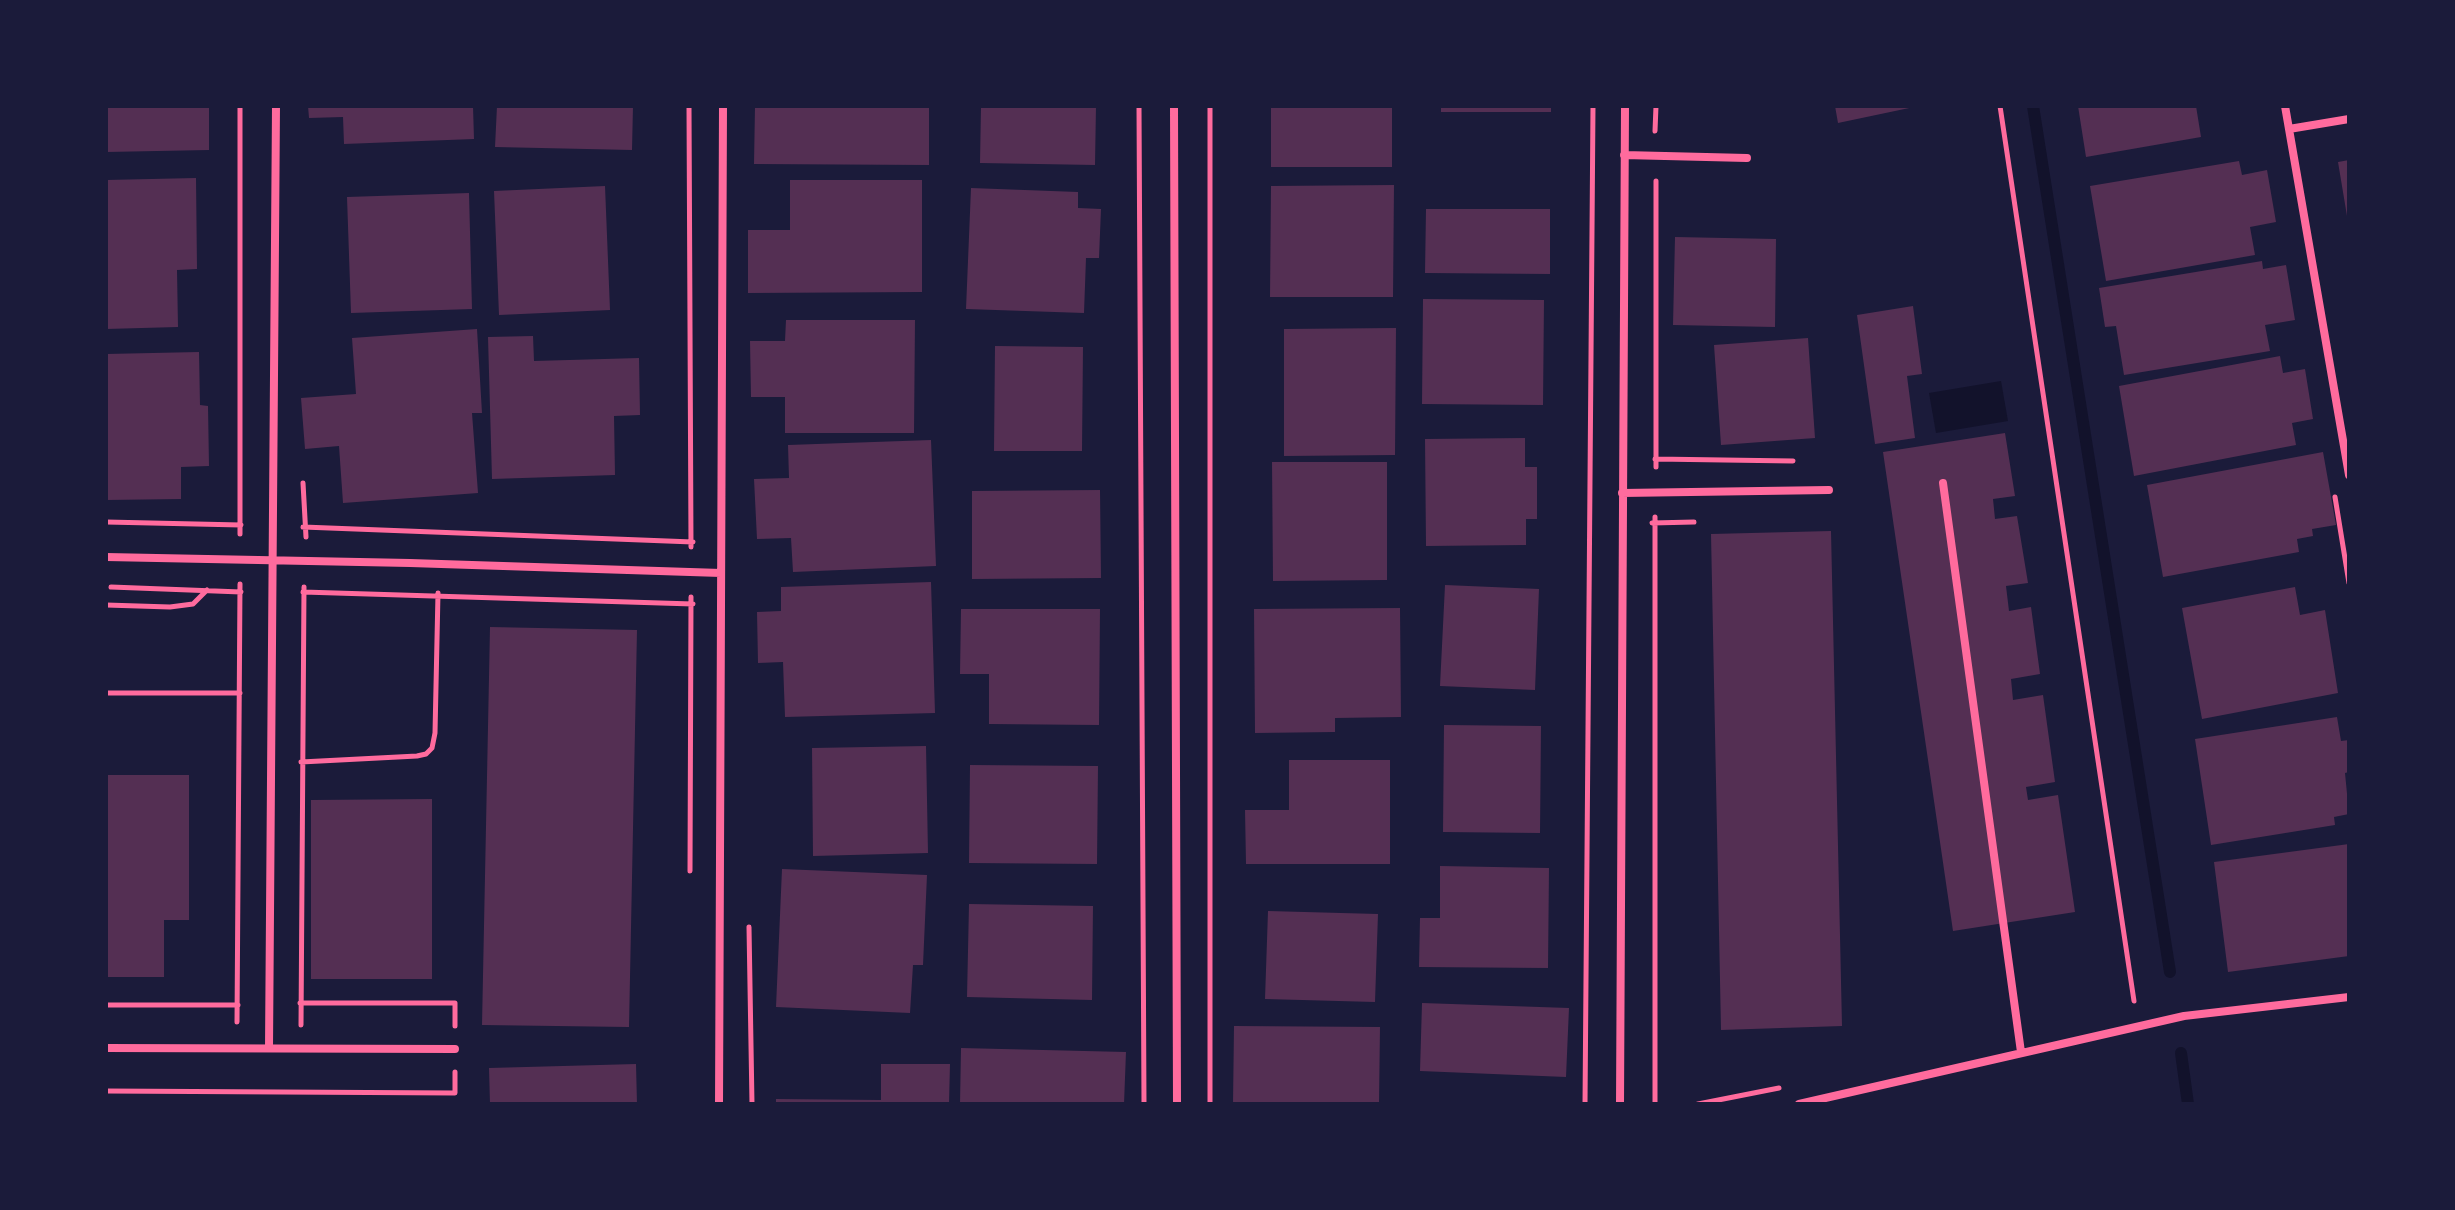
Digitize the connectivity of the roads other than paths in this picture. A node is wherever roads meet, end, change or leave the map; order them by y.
1 (276, 106) edge
2 (723, 106) edge
3 (1174, 106) edge
4 (1625, 106) edge
5 (2285, 106) edge
6 (2349, 119) edge
7 (2289, 129) junction
8 (1624, 155) junction
9 (1747, 158) dead end
10 (2349, 475) edge
11 (1943, 483) dead end
12 (1829, 490) dead end
13 (1622, 493) junction
14 (106, 557) edge
15 (274, 560) junction
16 (721, 573) junction
17 (2349, 997) edge
18 (269, 1047) junction
19 (106, 1048) edge
20 (455, 1049) road end
21 (2021, 1052) junction
22 (719, 1104) edge
23 (1177, 1104) edge
24 (1620, 1104) edge
25 (1799, 1104) edge

1 - 15 street
2 - 16 street
3 - 23 street
4 - 8 street
5 - 7 street
6 - 7 street
7 - 10 street
8 - 9 street
8 - 13 street
11 - 21 street
12 - 13 street
13 - 24 street
14 - 15 street
15 - 16 street
15 - 18 street
16 - 22 street
17 - 21 street
18 - 19 street
18 - 20 street
21 - 25 street

